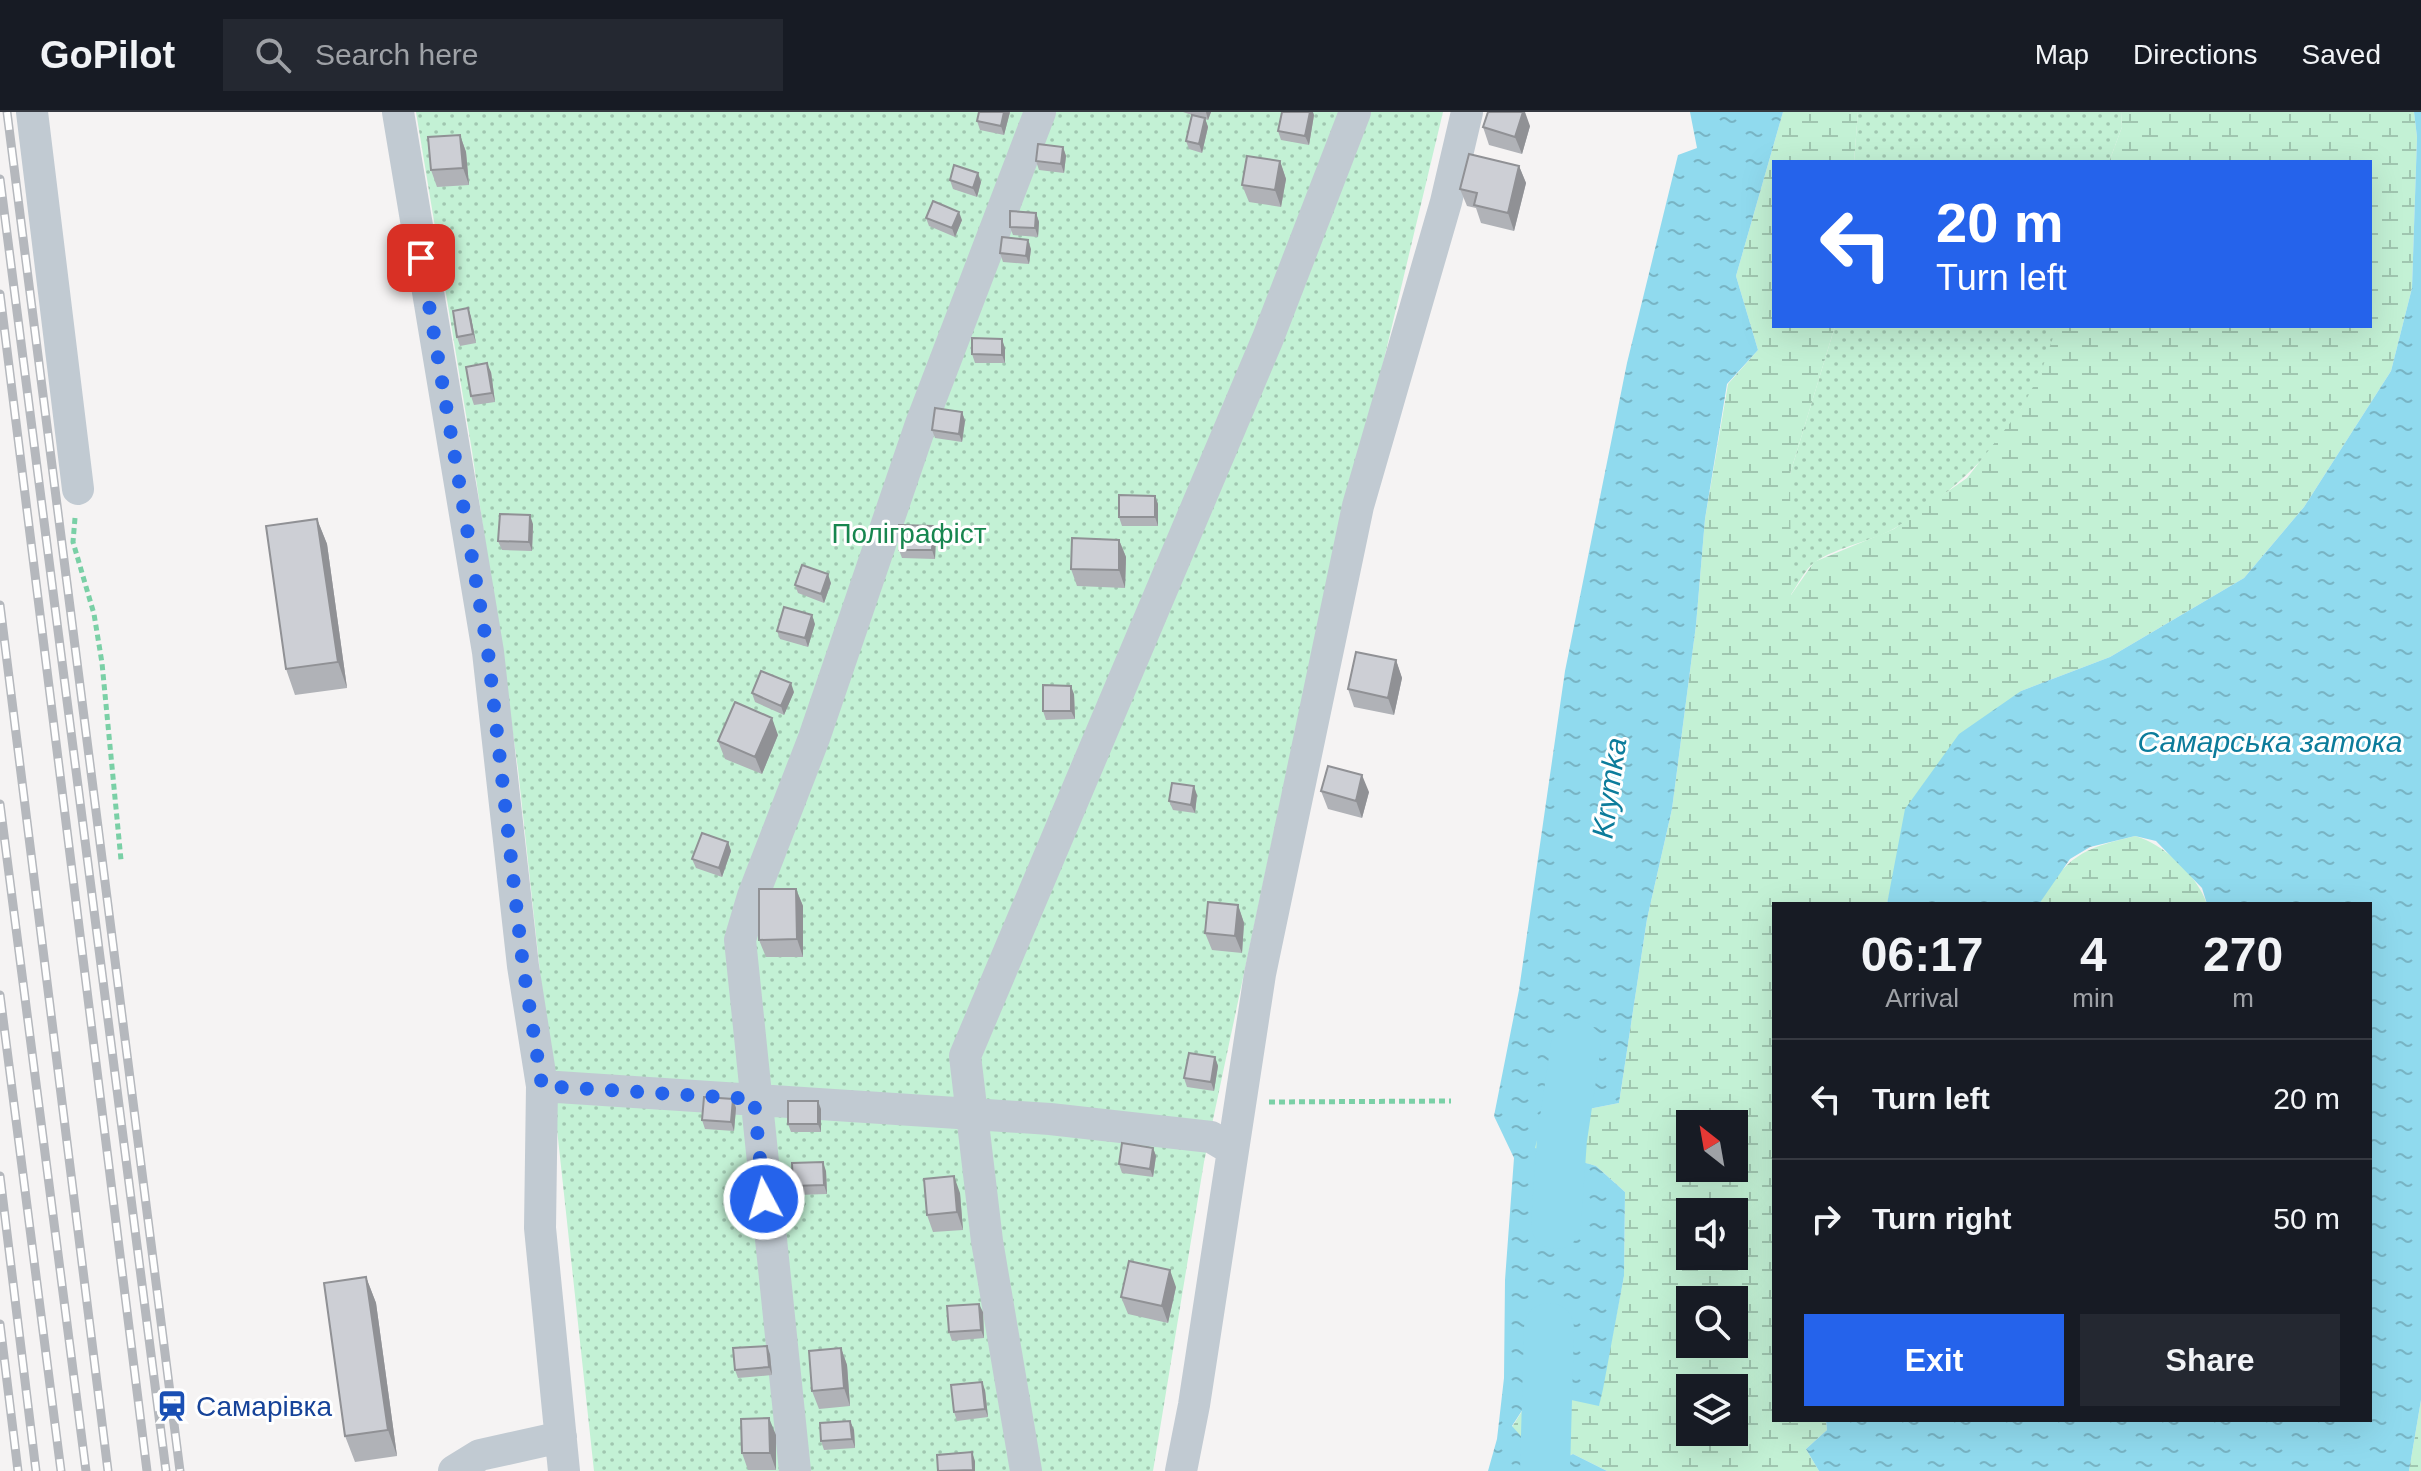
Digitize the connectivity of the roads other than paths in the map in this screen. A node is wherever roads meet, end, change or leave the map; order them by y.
1 (32, 112) edge
2 (398, 112) edge
3 (1040, 112) edge
4 (1355, 112) edge
5 (1467, 112) edge
6 (78, 489) road end
7 (542, 1086) junction
8 (754, 1099) junction
9 (972, 1114) junction
10 (1233, 1150) junction
11 (561, 1437) junction
12 (454, 1471) edge
13 (564, 1471) edge
14 (795, 1471) edge
15 (1026, 1471) edge
16 (1181, 1471) edge

1 - 6 street
2 - 7 street
3 - 8 street
4 - 9 street
5 - 10 street
7 - 8 street
7 - 11 street
8 - 9 street
8 - 14 street
9 - 10 street
9 - 15 street
10 - 16 street
11 - 12 street
11 - 13 street

